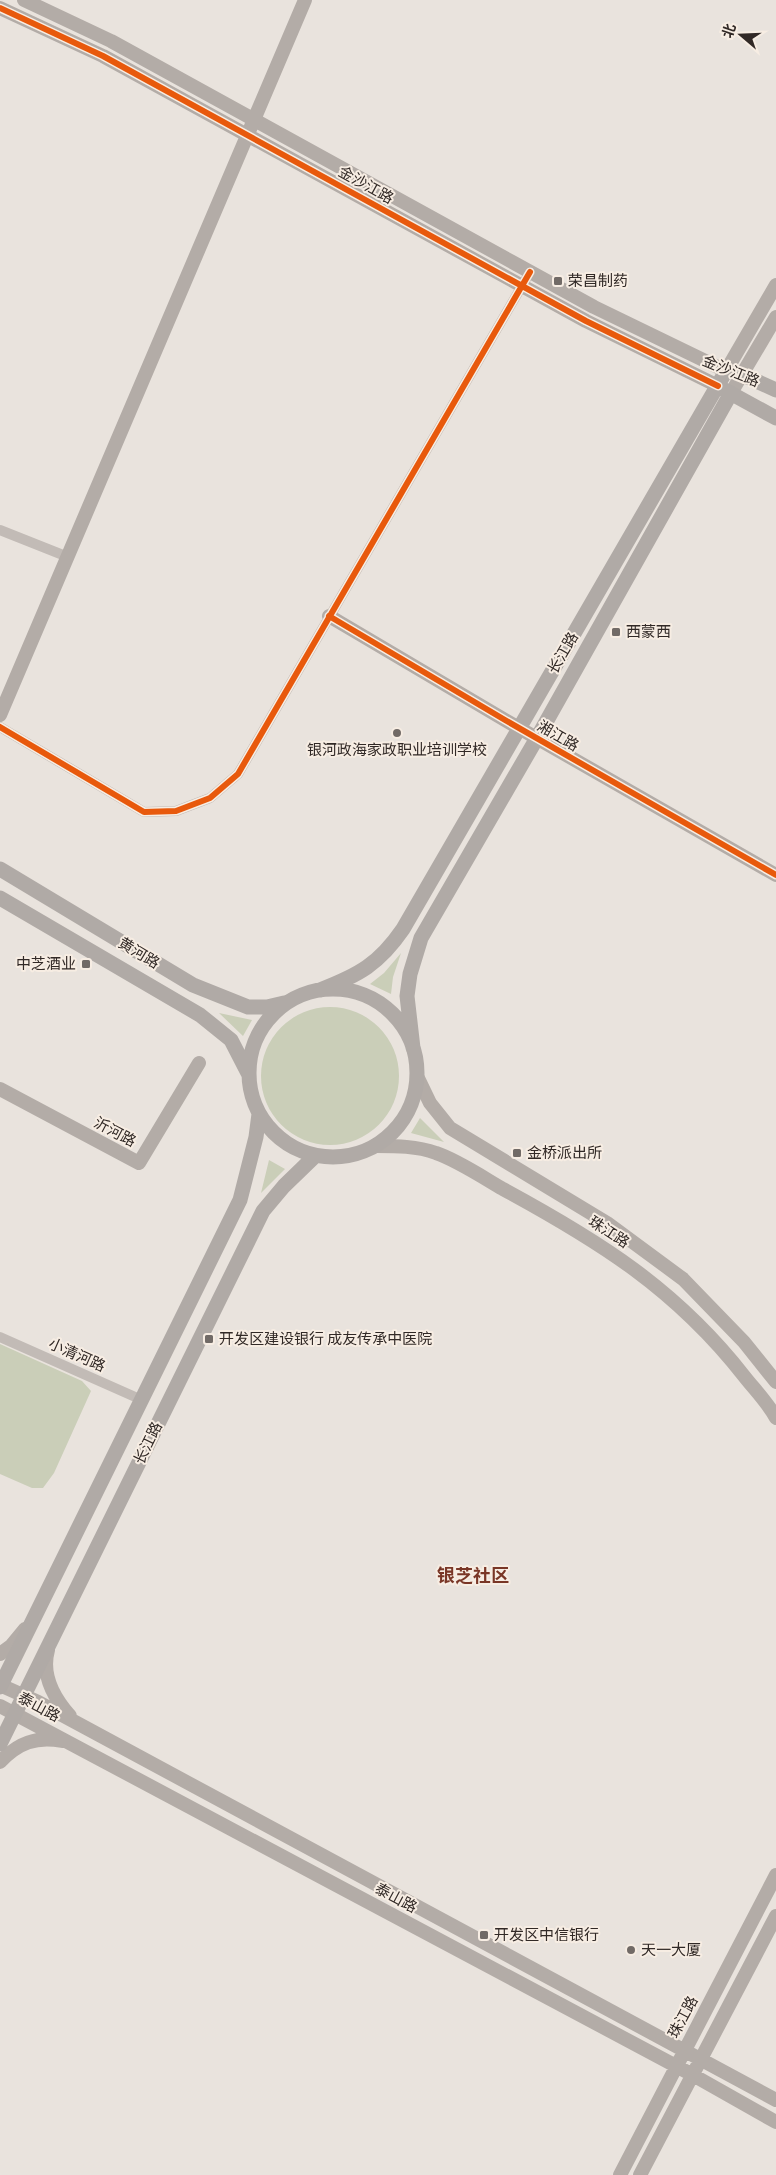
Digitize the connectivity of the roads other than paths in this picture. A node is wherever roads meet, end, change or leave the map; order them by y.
1 (24, 0) edge
2 (304, 0) edge
3 (0, 8) edge
4 (253, 118) junction
5 (247, 133) junction
6 (530, 272) junction
7 (776, 285) edge
8 (522, 286) junction
9 (776, 317) edge
10 (726, 371) junction
11 (742, 375) junction
12 (718, 386) junction
13 (776, 390) edge
14 (731, 393) junction
15 (776, 418) edge
16 (0, 530) edge
17 (68, 557) junction
18 (329, 616) junction
19 (0, 715) edge
20 (0, 727) edge
21 (520, 728) junction
22 (537, 738) junction
23 (0, 870) edge
24 (776, 875) edge
25 (0, 898) edge
26 (320, 990) junction
27 (288, 1002) junction
28 (413, 1048) junction
29 (199, 1063) dead end
30 (248, 1073) junction
31 (417, 1076) junction
32 (0, 1089) edge
33 (260, 1114) junction
34 (376, 1146) junction
35 (315, 1156) junction
36 (0, 1337) edge
37 (776, 1382) edge
38 (142, 1400) junction
39 (776, 1418) edge
40 (39, 1608) junction
41 (50, 1641) junction
42 (0, 1654) edge
43 (0, 1686) edge
44 (24, 1695) junction
45 (0, 1706) edge
46 (15, 1712) junction
47 (80, 1725) junction
48 (71, 1743) junction
49 (0, 1744) edge
50 (0, 1762) edge
51 (776, 1875) edge
52 (776, 1916) edge
53 (684, 2050) junction
54 (700, 2058) junction
55 (676, 2066) junction
56 (691, 2074) junction
57 (776, 2100) edge
58 (776, 2122) edge
59 (620, 2175) edge
60 (640, 2175) edge

1 - 4 main road, 金沙江路
2 - 4 main road
3 - 5 main road, 金沙江路
4 - 5 main road
4 - 6 main road, 金沙江路
5 - 8 main road, 金沙江路
5 - 17 main road
6 - 8 street
6 - 10 main road, 金沙江路
7 - 10 main road, 长江路
8 - 12 main road, 金沙江路
8 - 18 street
9 - 11 main road, 长江路
10 - 11 main road, 金沙江路
10 - 12 main road, 长江路
11 - 13 main road, 金沙江路
11 - 14 main road, 长江路
12 - 14 main road, 金沙江路
12 - 21 main road, 长江路
14 - 15 main road, 金沙江路
14 - 22 main road, 长江路
16 - 17 street
17 - 19 main road
18 - 20 street
18 - 21 main road, 湘江路
21 - 22 main road, 湘江路
21 - 26 main road, 长江路
22 - 24 main road, 湘江路
22 - 28 main road, 长江路
23 - 27 main road, 黄河路
25 - 30 main road, 黄河路
26 - 27 main road
26 - 28 main road
27 - 30 main road
28 - 31 main road
29 - 32 main road, 沂河路
30 - 33 main road
31 - 34 main road
31 - 37 main road
33 - 35 main road
33 - 38 main road, 长江路
34 - 35 main road
34 - 39 main road, 珠江路
35 - 41 main road, 长江路
36 - 38 street, 小清河路
38 - 40 main road, 长江路
40 - 42 main road
40 - 43 main road, 长江路
41 - 44 main road, 长江路
41 - 47 main road
43 - 44 main road, 泰山路
44 - 46 main road, 长江路
44 - 47 main road, 泰山路
45 - 46 main road, 泰山路
46 - 48 main road, 泰山路
46 - 49 main road, 长江路
47 - 53 main road, 泰山路
48 - 50 main road
48 - 55 main road, 泰山路
51 - 53 main road, 珠江路
52 - 54 main road
53 - 54 main road, 泰山路
53 - 55 main road, 珠江路
54 - 56 main road
54 - 57 main road, 泰山路
55 - 56 main road, 泰山路
55 - 59 main road, 珠江路
56 - 58 main road, 泰山路
56 - 60 main road

